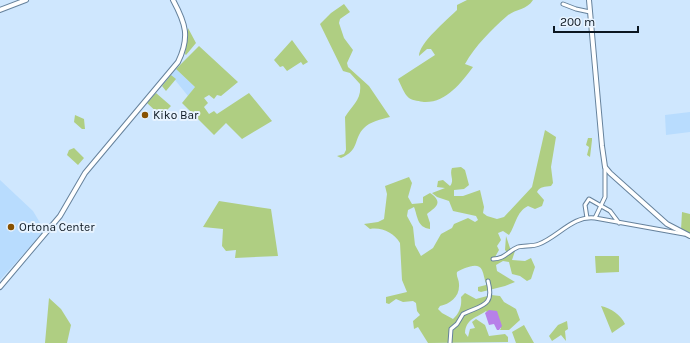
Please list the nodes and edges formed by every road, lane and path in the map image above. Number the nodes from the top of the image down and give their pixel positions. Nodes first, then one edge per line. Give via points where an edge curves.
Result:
1 (26, 0) edge
2 (173, 0) edge
3 (589, 0) edge
4 (563, 4) dead end
5 (0, 10) edge
6 (590, 12) junction
7 (605, 167) junction
8 (601, 207) junction
9 (588, 218) junction
10 (594, 218) junction
11 (619, 223) junction
12 (688, 235) edge
13 (493, 258) dead end
14 (488, 281) dead end
15 (0, 287) edge
16 (450, 343) edge

1 - 5 main road
2 - 15 main road via 185,29 184,47 178,62 85,173 47,232
3 - 6 main road
4 - 6 street
6 - 7 main road
7 - 8 street via 605,191
7 - 12 main road via 667,224
8 - 9 street via 588,199 585,205
8 - 10 street
8 - 11 street via 610,211
9 - 10 street
9 - 13 street via 567,225 540,244 519,247 503,258
10 - 11 street
11 - 12 street
14 - 16 street via 489,300 479,308 463,314 451,329

